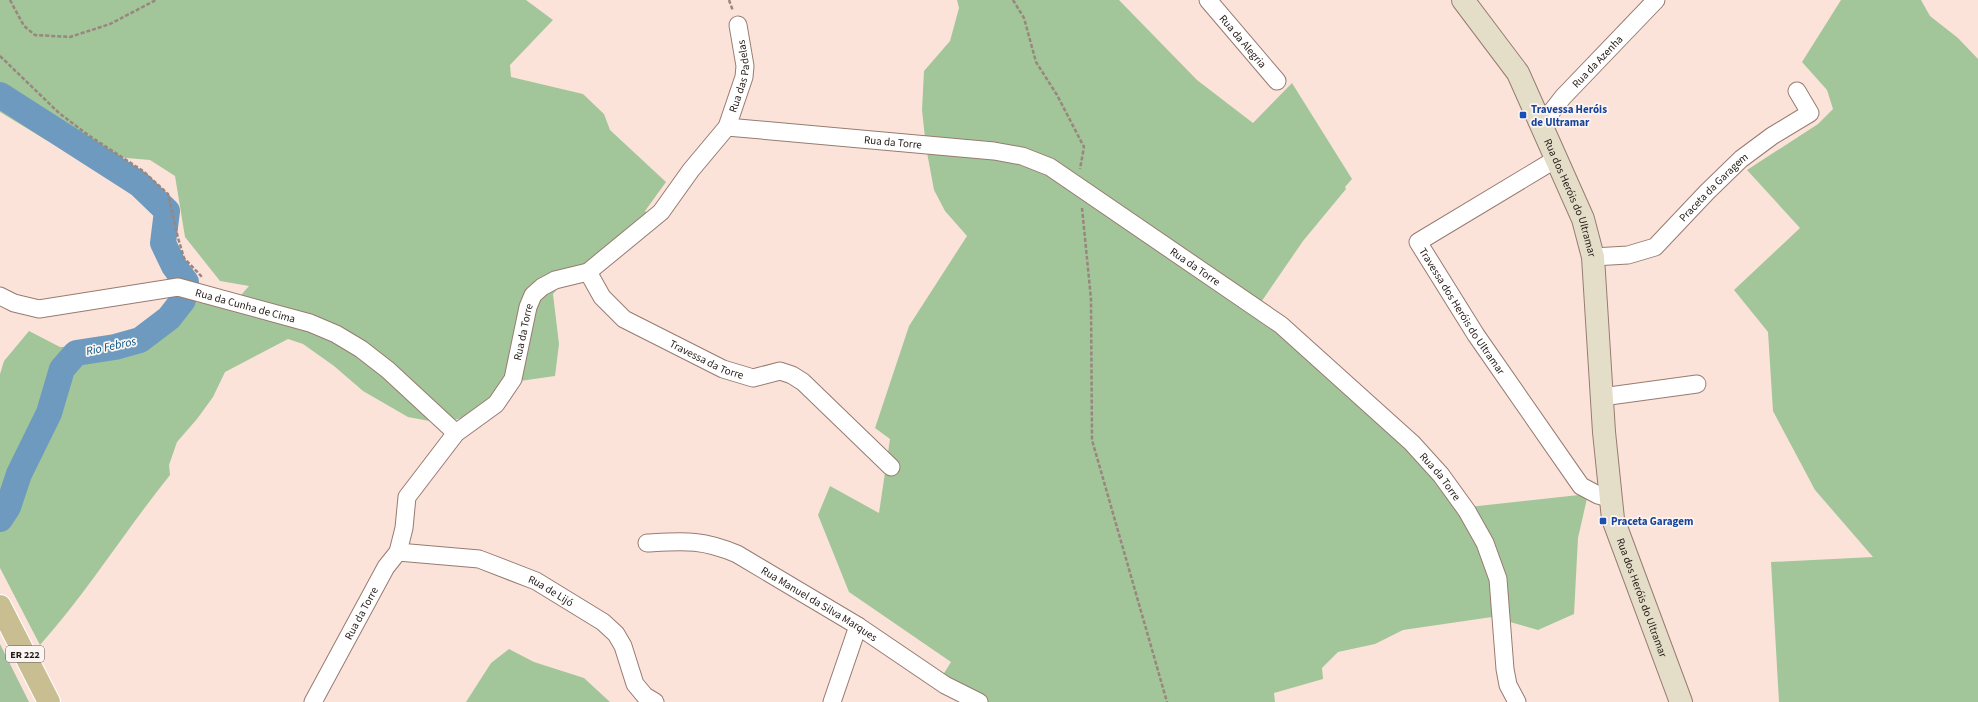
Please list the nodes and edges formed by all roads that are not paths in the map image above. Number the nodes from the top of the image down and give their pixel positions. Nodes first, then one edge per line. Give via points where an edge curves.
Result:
1 (1210, 0) edge
2 (1463, 0) edge
3 (1656, 0) edge
4 (738, 25) dead end
5 (1277, 81) dead end
6 (1797, 91) dead end
7 (1541, 125) junction
8 (727, 127) junction
9 (1556, 159) junction
10 (1593, 257) junction
11 (588, 272) junction
12 (0, 296) edge
13 (1697, 384) dead end
14 (1602, 397) junction
15 (456, 433) junction
16 (891, 467) dead end
17 (1609, 498) junction
18 (647, 543) dead end
19 (398, 552) junction
20 (0, 606) edge
21 (858, 626) junction
22 (49, 702) edge
23 (313, 702) edge
24 (654, 702) edge
25 (832, 702) edge
26 (979, 702) edge
27 (1517, 702) edge
28 (1681, 702) edge

1 - 5 street, Rua da Alegria
2 - 7 street, Rua dos Heróis do Ultramar via 1518,73
3 - 7 street, Rua da Azenha via 1563,97
4 - 8 street, Rua das Padelas via 745,66 744,77
6 - 10 street, Praceta da Garagem via 1810,113 1741,159 1655,248 1628,255
7 - 9 street, Rua dos Heróis do Ultramar
8 - 11 street, Rua da Torre via 691,170 661,212
8 - 27 street, Rua da Torre via 994,151 1022,156 1050,167 1281,325 1412,443 1441,475 1467,511 1485,543 1498,578 1505,669 1508,686
9 - 10 street, Rua dos Heróis do Ultramar via 1583,219
9 - 17 street, Travessa dos Heróis do Ultramar via 1418,242 1476,335 1582,486
10 - 14 street, Rua dos Heróis do Ultramar
11 - 15 street, Rua da Torre via 555,280 542,286 533,295 528,307 513,379 496,404
11 - 16 street, Travessa da Torre via 602,297 624,319 723,368 753,378 780,371 803,382
12 - 15 street, Rua da Cunha de Cima via 14,303 39,309 184,289 310,323 362,349
13 - 14 street
14 - 17 street, Rua dos Heróis do Ultramar
15 - 19 street, Rua da Torre via 408,497
17 - 28 street, Rua dos Heróis do Ultramar via 1621,545
18 - 21 street, Rua Manuel da Silva Marques via 692,541 716,545 737,554
19 - 23 street, Rua da Torre via 386,567
19 - 24 street, Rua de Lijó via 479,559 536,581 603,622 616,634 623,646 635,684
20 - 22 main road, ER 222
21 - 25 street
21 - 26 street, Rua Manuel da Silva Marques via 940,682

